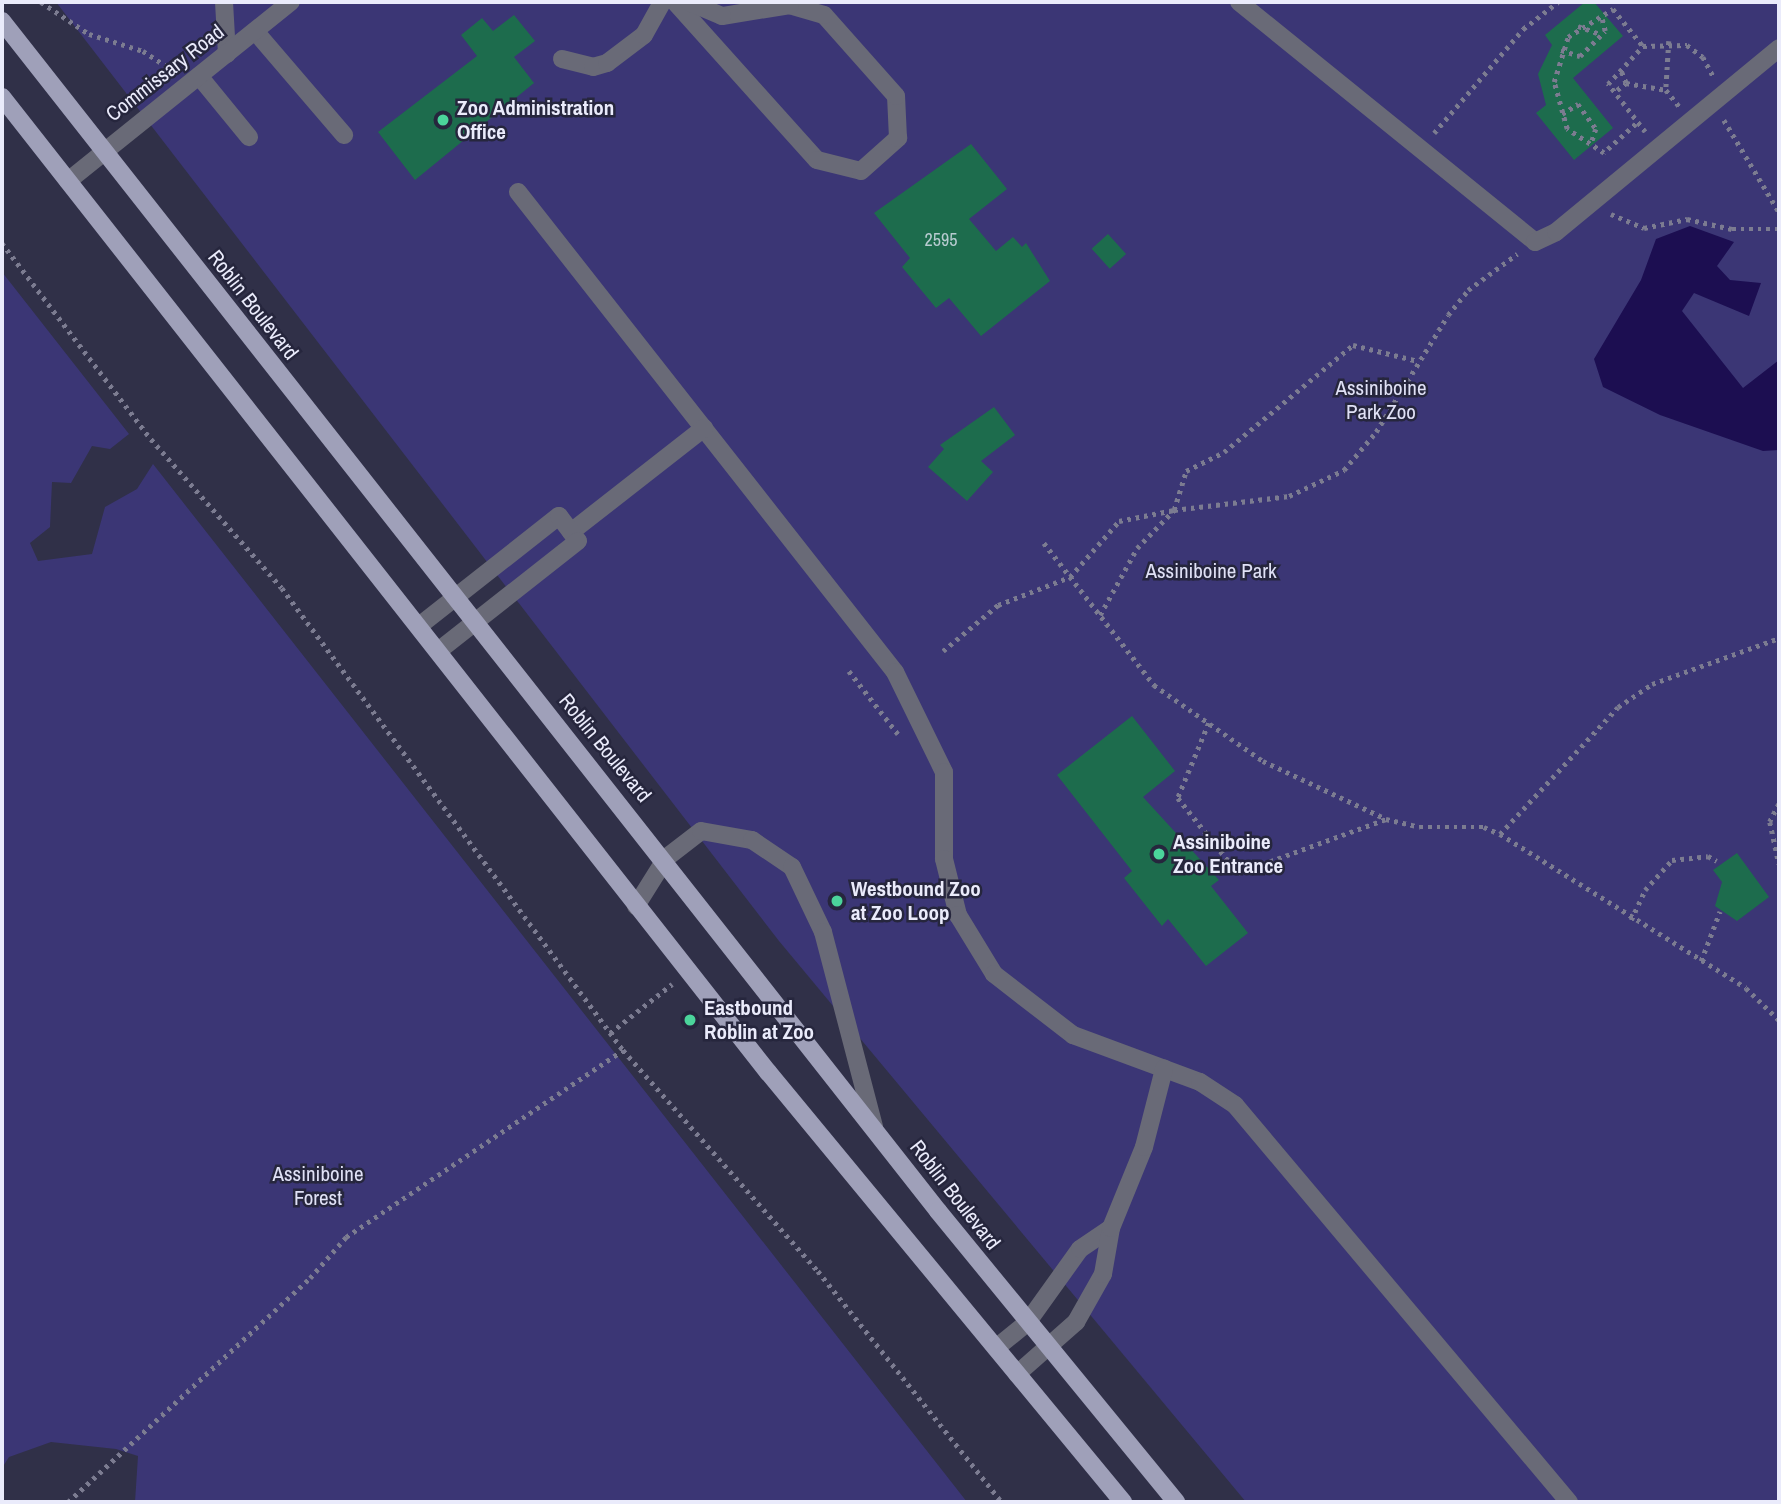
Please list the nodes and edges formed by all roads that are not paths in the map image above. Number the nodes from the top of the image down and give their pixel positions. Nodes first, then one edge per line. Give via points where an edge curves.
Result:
1 (224, 2) edge
2 (291, 2) edge
3 (662, 2) edge
4 (675, 2) edge
5 (689, 2) edge
6 (1239, 2) edge
7 (2, 21) edge
8 (255, 31) junction
9 (1779, 48) edge
10 (227, 54) junction
11 (562, 58) dead end
12 (193, 80) junction
13 (2, 97) edge
14 (344, 135) dead end
15 (248, 137) dead end
16 (104, 151) junction
17 (68, 181) junction
18 (518, 192) dead end
19 (704, 428) junction
20 (575, 537) junction
21 (454, 598) junction
22 (473, 623) junction
23 (419, 626) junction
24 (438, 651) junction
25 (666, 858) junction
26 (636, 906) junction
27 (1164, 1069) junction
28 (874, 1126) junction
29 (1111, 1228) junction
30 (1027, 1323) junction
31 (996, 1348) junction
32 (1048, 1348) junction
33 (1017, 1374) junction
34 (1124, 1502) edge
35 (1176, 1502) edge
36 (1569, 1502) edge

1 - 10 street
2 - 8 street, Commissary Road
3 - 11 street via 644,35 607,63 593,67
4 - 5 street via 817,160 861,171 898,138 896,96 824,15 790,5 722,16
6 - 9 street via 1535,242
7 - 16 main road, Roblin Boulevard
8 - 10 street, Commissary Road
8 - 14 street
10 - 12 street, Commissary Road
12 - 15 street
12 - 16 street, Commissary Road
13 - 17 main road
16 - 17 street, Commissary Road
16 - 21 main road, Roblin Boulevard
17 - 23 main road
18 - 19 street
19 - 20 street
19 - 27 street via 901,683 944,772 944,859 970,942 994,974 1046,1019
20 - 21 street via 559,516
20 - 22 street
21 - 22 main road, Roblin Boulevard
21 - 23 street
22 - 24 street
22 - 25 main road, Roblin Boulevard
23 - 24 main road
24 - 26 main road
25 - 26 street
25 - 28 main road, Roblin Boulevard
25 - 28 street via 701,831 723,831 752,840 792,867 823,932
26 - 31 main road
27 - 29 street via 1144,1147
27 - 36 street via 1212,1089 1247,1118
28 - 30 main road, Roblin Boulevard
29 - 30 street via 1080,1249
29 - 32 street via 1103,1274 1076,1322
30 - 31 street
30 - 32 main road, Roblin Boulevard
31 - 33 main road
32 - 33 street
32 - 35 main road, Roblin Boulevard
33 - 34 main road

